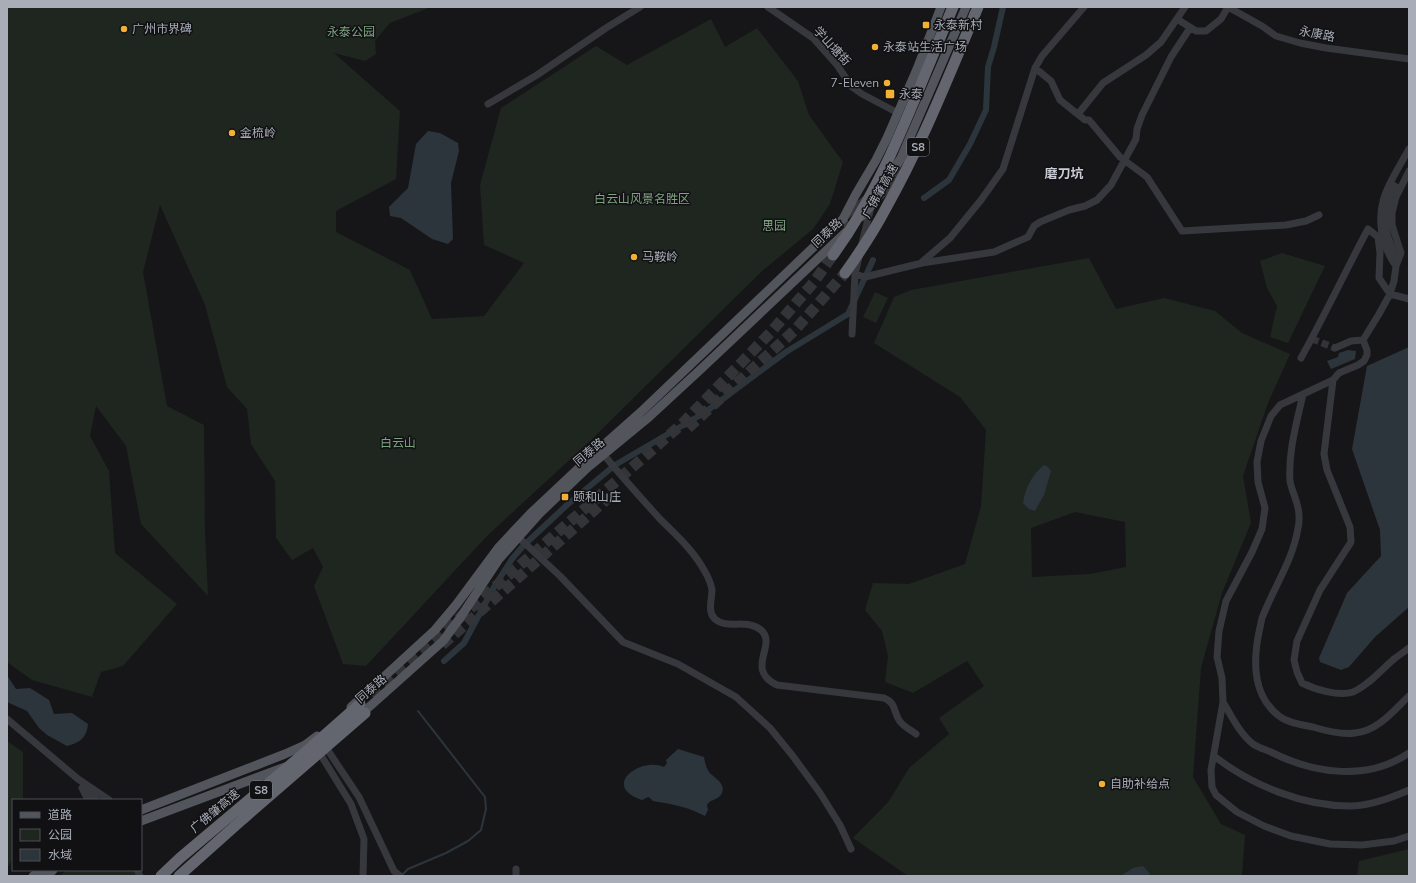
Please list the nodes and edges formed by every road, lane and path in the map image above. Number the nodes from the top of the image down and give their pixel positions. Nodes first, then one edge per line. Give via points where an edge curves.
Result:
1 (640, 7) edge
2 (768, 7) edge
3 (941, 7) edge
4 (953, 7) edge
5 (966, 7) edge
6 (978, 7) edge
7 (1084, 7) edge
8 (1185, 7) edge
9 (1228, 7) edge
10 (1177, 19) junction
11 (1190, 28) junction
12 (924, 50) junction
13 (1409, 59) edge
14 (1035, 68) junction
15 (488, 104) dead end
16 (898, 113) junction
17 (1078, 114) junction
18 (1408, 154) edge
19 (1124, 161) junction
20 (1409, 171) edge
21 (856, 194) junction
22 (872, 206) junction
23 (1319, 215) dead end
24 (843, 219) junction
25 (849, 229) junction
26 (833, 255) tunnel mouth
27 (922, 263) junction
28 (1396, 266) junction
29 (850, 273) junction
30 (1390, 294) junction
31 (1409, 299) edge
32 (852, 334) dead end
33 (1364, 340) junction
34 (1335, 348) tunnel mouth
35 (1302, 358) dead end
36 (1333, 380) junction
37 (1303, 394) junction
38 (604, 455) junction
39 (518, 537) junction
40 (1409, 648) edge
41 (1409, 696) edge
42 (1223, 702) junction
43 (7, 719) edge
44 (916, 734) dead end
45 (322, 749) junction
46 (1409, 753) edge
47 (1214, 756) junction
48 (78, 779) junction
49 (1409, 790) edge
50 (88, 799) edge
51 (95, 799) edge
52 (108, 799) edge
53 (142, 810) edge
54 (142, 821) edge
55 (1409, 836) edge
56 (851, 849) dead end
57 (161, 876) edge
58 (179, 876) edge
59 (363, 876) edge
60 (400, 876) edge

1 - 15 street
2 - 16 street, 学山塘街 via 813,38 852,87
3 - 12 main road, 同泰路
4 - 26 highway, 广佛肇高速 / S8, bridge via 875,186 850,233
5 - 22 main road, 同泰路 via 901,158
6 - 29 highway, 广佛肇高速 / S8, bridge via 903,178
7 - 14 street via 1042,56
8 - 10 street
9 - 11 street via 1221,19 1206,31
9 - 13 street, 永康路 via 1276,36 1300,43
10 - 11 street
10 - 17 street via 1161,42 1103,83
11 - 19 street via 1171,57 1142,115 1136,129 1136,139
12 - 16 main road, 同泰路
12 - 24 street via 918,87 888,160 867,196
14 - 17 street via 1051,81 1060,100
14 - 27 street via 1003,169 950,238
16 - 21 main road, 同泰路
17 - 19 street via 1089,120
18 - 28 street via 1389,196 1386,214 1387,236
19 - 23 street via 1147,177 1182,231 1286,225 1306,222
19 - 27 street via 1111,185 1097,200 1040,222 1034,226 1028,237 994,252
20 - 28 street via 1396,197 1392,213 1392,226 1401,253
21 - 22 main road via 859,202
21 - 24 main road, 同泰路
22 - 25 main road, 同泰路
22 - 29 street
24 - 25 street
24 - 53 main road, 同泰路 via 530,514 499,547 435,630 322,732 285,754
25 - 38 main road, 同泰路 via 649,417
27 - 29 street via 873,276 865,277
28 - 30 street
29 - 32 street via 854,290
30 - 31 street
30 - 33 street
30 - 35 street via 1379,278 1378,237 1368,229
33 - 34 street via 1351,341
33 - 36 street via 1367,355 1364,361 1339,372
36 - 37 street
36 - 40 street via 1324,454 1327,470 1350,528 1351,542 1320,590 1297,641 1294,660 1297,672 1302,683 1338,694 1351,693 1364,686
37 - 41 street via 1290,466 1290,483 1298,505 1299,526 1293,549 1262,618 1255,666 1259,688 1267,705 1280,717 1297,724 1356,734 1383,721
37 - 42 street via 1280,404 1271,416 1261,441 1257,462 1258,482 1265,508 1262,529 1226,601 1219,631 1217,657 1222,678
38 - 39 main road, 同泰路 via 559,495
38 - 44 street via 687,546 704,570 712,589 710,606 713,618 722,624 749,625 764,633 766,639 762,674 768,681 777,685 890,700 899,721
39 - 45 main road, 同泰路 via 499,559 440,644
39 - 56 street via 560,576 623,642 678,664 730,694 770,728 820,793
42 - 46 street via 1238,728 1253,744 1311,768 1336,772 1364,770 1383,767
42 - 47 street
43 - 48 street
45 - 54 main road, 同泰路 via 302,762
45 - 59 street via 351,804 364,840
45 - 60 street via 359,797 394,871
47 - 49 street via 1260,785 1322,804 1351,806 1375,803
47 - 55 street via 1211,770 1212,787 1216,795 1237,812 1264,826 1291,836 1330,844 1362,845 1394,841
48 - 50 street
48 - 51 street
48 - 52 street
57 - 58 highway, 广佛肇高速 / S8, bridge via 301,756 362,709

